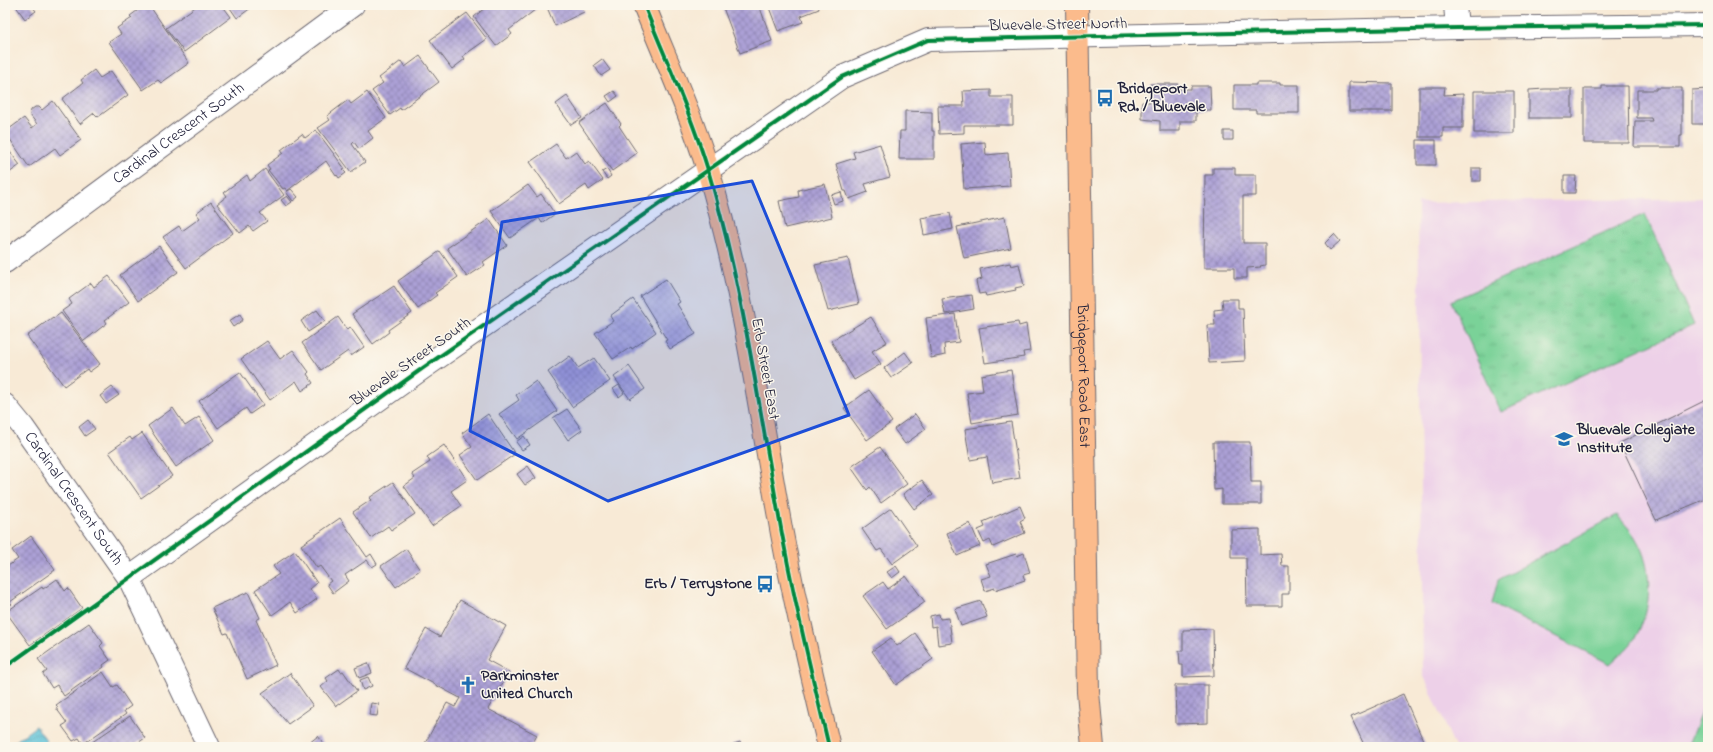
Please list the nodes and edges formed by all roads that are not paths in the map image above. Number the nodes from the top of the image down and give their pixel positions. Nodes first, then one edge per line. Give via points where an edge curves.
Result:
1 (353, 5) edge
2 (644, 5) edge
3 (1077, 5) edge
4 (1455, 5) edge
5 (1708, 25) edge
6 (1457, 28) junction
7 (1078, 36) junction
8 (708, 169) junction
9 (5, 262) edge
10 (5, 405) edge
11 (129, 578) junction
12 (209, 747) edge
13 (829, 747) edge
14 (1093, 747) edge

1 - 9 street, Cardinal Crescent South
2 - 8 main road, Erb Street East
3 - 7 main road, Bridgeport Road East
4 - 6 street
5 - 6 street, Bluevale Street North
6 - 7 street, Bluevale Street North
7 - 8 street, Bluevale Street North via 928,40 842,77
7 - 14 main road, Bridgeport Road East via 1088,692
8 - 11 street, Bluevale Street South
8 - 13 main road, Erb Street East via 742,307 777,510
10 - 11 street, Cardinal Crescent South
11 - 12 street, Cardinal Crescent South

